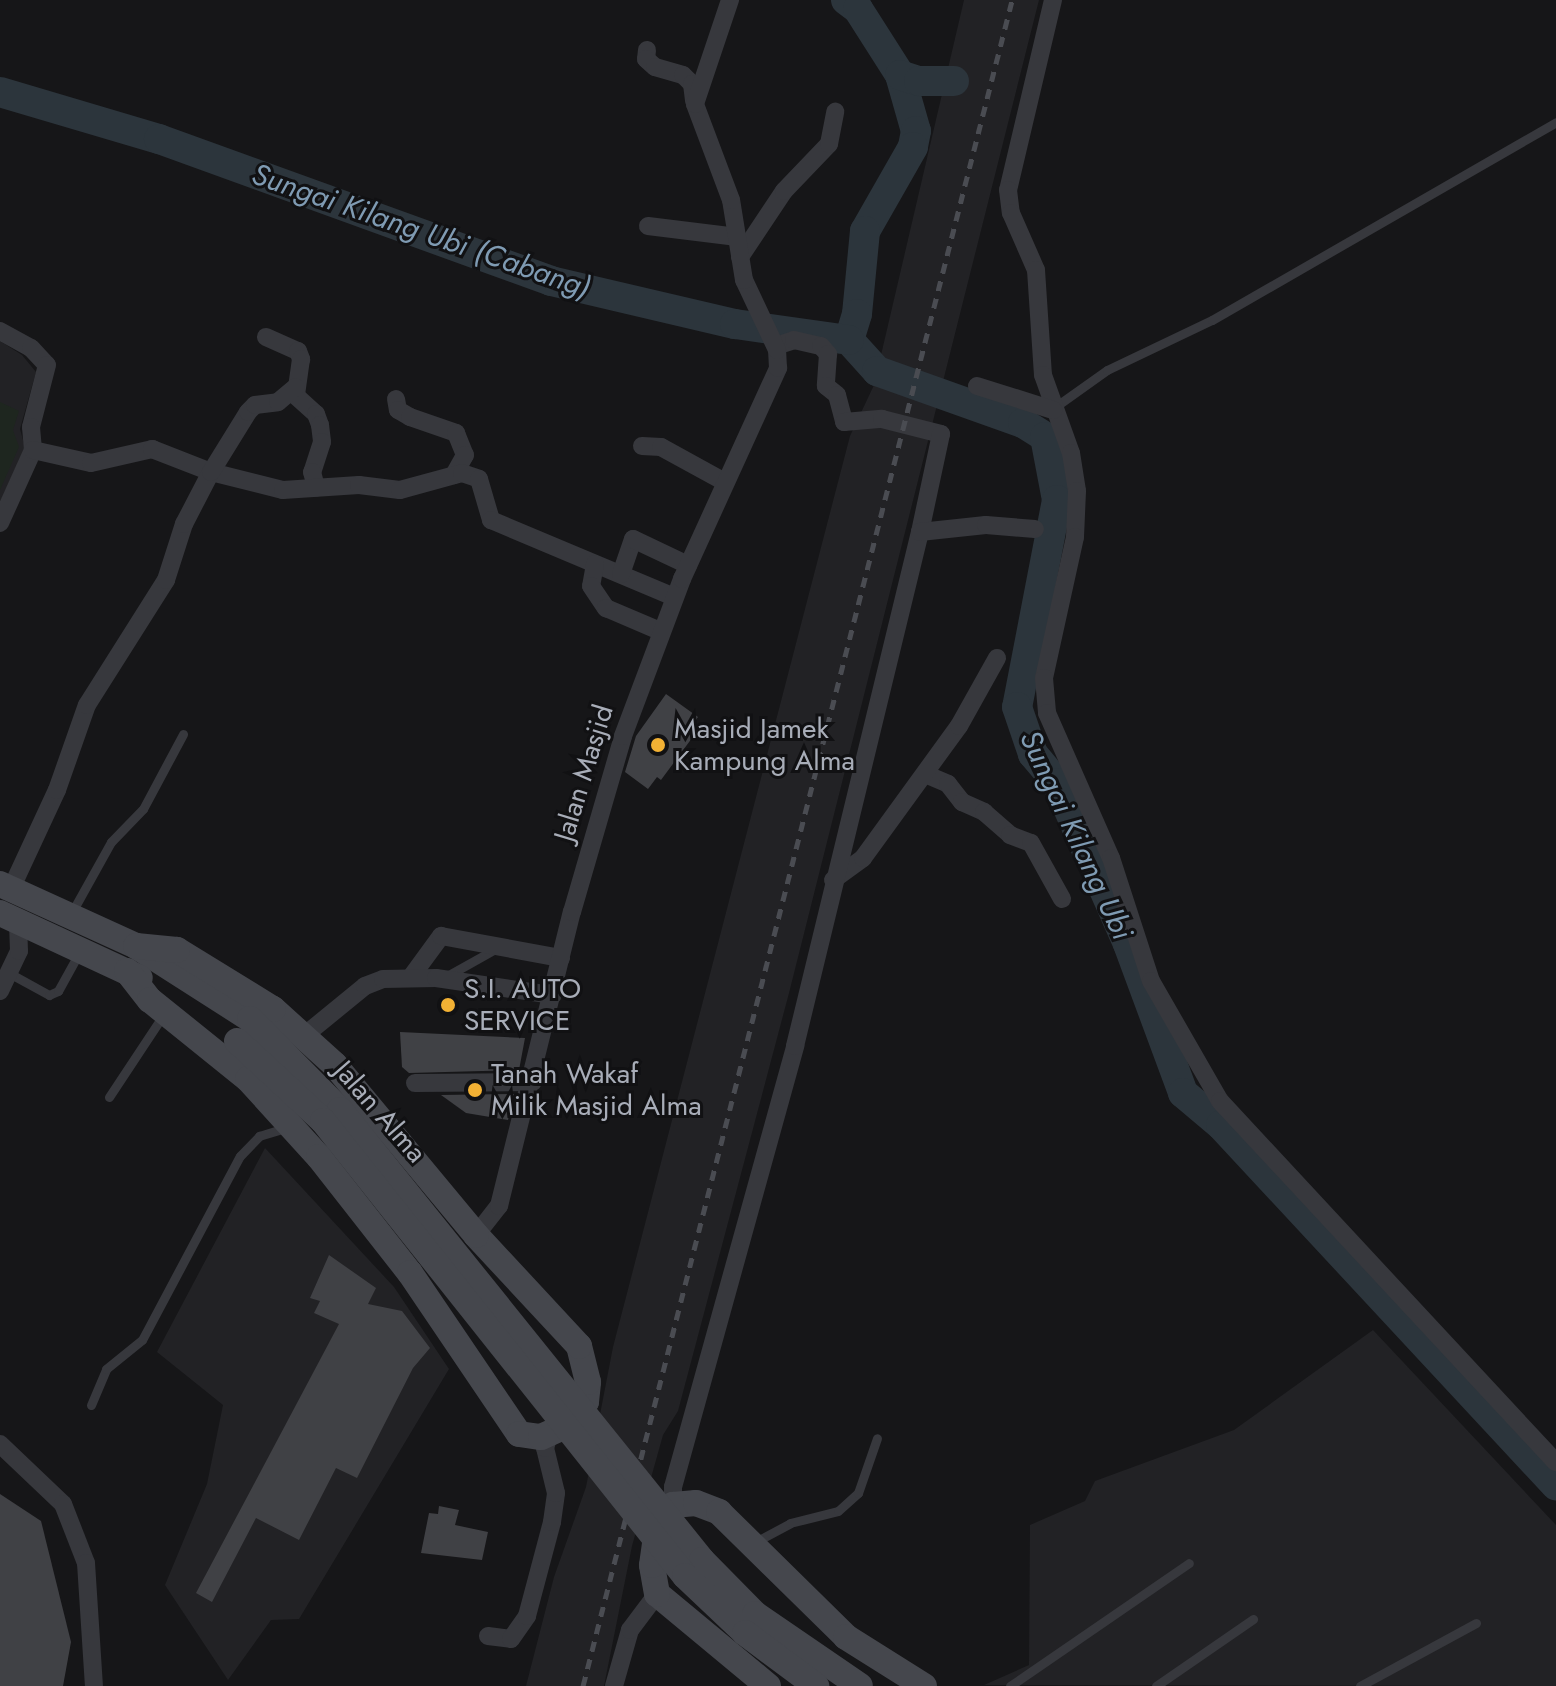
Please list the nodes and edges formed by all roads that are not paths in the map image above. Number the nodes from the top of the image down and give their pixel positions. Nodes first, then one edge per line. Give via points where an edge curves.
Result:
1 (730, 0) edge
2 (1053, 0) edge
3 (647, 50) dead end
4 (695, 104) junction
5 (835, 112) dead end
6 (1556, 122) edge
7 (648, 226) dead end
8 (737, 237) junction
9 (740, 257) junction
10 (0, 331) edge
11 (266, 337) dead end
12 (775, 343) junction
13 (977, 386) dead end
14 (296, 387) junction
15 (396, 399) dead end
16 (1053, 410) junction
17 (642, 446) dead end
18 (33, 450) junction
19 (211, 472) junction
20 (454, 475) junction
21 (725, 482) junction
22 (316, 487) junction
23 (0, 523) edge
24 (1035, 529) dead end
25 (920, 532) junction
26 (595, 564) junction
27 (688, 565) junction
28 (621, 574) junction
29 (674, 597) junction
30 (660, 631) junction
31 (997, 658) dead end
32 (183, 734) dead end
33 (925, 774) junction
34 (833, 880) junction
35 (6, 887) edge
36 (1062, 899) dead end
37 (70, 915) junction
38 (9, 917) edge
39 (136, 946) junction
40 (499, 946) junction
41 (81, 950) junction
42 (561, 958) junction
43 (127, 971) junction
44 (9, 973) junction
45 (411, 977) junction
46 (441, 978) junction
47 (0, 991) edge
48 (553, 995) junction
49 (166, 1011) junction
50 (244, 1030) junction
51 (305, 1035) junction
52 (533, 1082) junction
53 (415, 1083) dead end
54 (109, 1097) dead end
55 (293, 1127) junction
56 (476, 1235) junction
57 (91, 1405) dead end
58 (549, 1435) junction
59 (877, 1438) dead end
60 (0, 1444) edge
61 (1556, 1462) edge
62 (673, 1505) junction
63 (752, 1544) junction
64 (1189, 1563) dead end
65 (657, 1594) junction
66 (1253, 1619) dead end
67 (1476, 1623) dead end
68 (488, 1636) dead end
69 (94, 1686) edge
70 (614, 1686) edge
71 (768, 1686) edge
72 (816, 1686) edge
73 (860, 1686) edge
74 (924, 1686) edge
75 (1010, 1686) edge
76 (1156, 1686) edge
77 (1360, 1686) edge

1 - 4 street
2 - 16 street via 1008,190 1011,213 1036,270 1043,375
3 - 4 street via 646,59 655,67 683,75 692,84
4 - 8 street via 731,200
5 - 9 street via 829,144 784,191
6 - 16 lane via 1212,320 1107,370 1064,396
7 - 8 street
8 - 9 street
9 - 12 street
10 - 18 street via 31,348 47,365 31,427
11 - 14 street via 298,351
12 - 21 street, Jalan Masjid via 778,368
12 - 25 street via 794,340 821,346 828,354 826,386 837,395 844,422 882,419 941,434
13 - 16 street
14 - 19 street via 278,402 255,405
14 - 22 street via 296,396 320,425 322,442 312,472
15 - 20 street via 398,410 410,417 456,433 465,455
16 - 61 street via 1071,453 1077,491 1075,537 1044,696 1111,858 1151,981 1220,1101
17 - 21 street via 661,447
18 - 19 street via 91,463 152,449
18 - 23 street
19 - 22 street via 283,490
19 - 35 street via 184,524 166,580 87,705 57,790
20 - 22 street via 400,490
20 - 26 street via 479,479 491,520
21 - 27 street, Jalan Masjid
24 - 25 street via 986,525
25 - 34 street
26 - 28 street
26 - 30 street via 591,586 606,608
27 - 28 street via 633,539
27 - 29 street, Jalan Masjid
28 - 29 street
29 - 30 street, Jalan Masjid
30 - 42 street, Jalan Masjid via 605,792
31 - 33 street via 987,683
32 - 37 lane via 143,809 111,842
33 - 34 street via 863,858
33 - 36 street via 948,784 962,802 984,812 1010,835 1031,843
34 - 62 street via 795,1046 673,1487
35 - 37 main road, Jalan Alma
37 - 39 main road, Jalan Alma
38 - 41 main road, Jalan Alma
38 - 44 street via 19,951
39 - 50 main road, Jalan Alma
39 - 51 main road via 177,950
40 - 42 street
40 - 45 street via 441,936
40 - 46 lane via 464,970
41 - 43 main road, Jalan Alma
41 - 44 lane via 58,991 49,995
42 - 48 street, Jalan Masjid
43 - 49 main road
43 - 50 main road, Jalan Alma
44 - 47 street
45 - 46 street
45 - 51 street via 365,986
46 - 48 street
48 - 52 street, Jalan Masjid
49 - 54 lane
49 - 55 main road via 210,1044
50 - 72 main road, Jalan Alma, bridge via 323,1121 685,1576 745,1633
50 - 73 main road, Jalan Alma, bridge via 340,1110 630,1477 755,1614
51 - 56 main road via 409,1149
52 - 53 street
52 - 56 street, Jalan Masjid via 499,1206
55 - 57 lane via 259,1136 240,1156 142,1340 106,1369
55 - 58 main road via 410,1273 509,1422 519,1434
56 - 58 main road via 579,1346 587,1363 586,1402 570,1424
58 - 68 street via 545,1448 556,1493 527,1616 511,1639
59 - 63 lane via 858,1493 838,1511 790,1523
60 - 69 street via 63,1504 86,1563
62 - 63 main road via 696,1503 719,1512
62 - 65 main road via 657,1531 652,1565
63 - 74 main road via 846,1637
64 - 75 lane
65 - 70 street via 630,1630
65 - 71 main road
66 - 76 lane
67 - 77 lane

